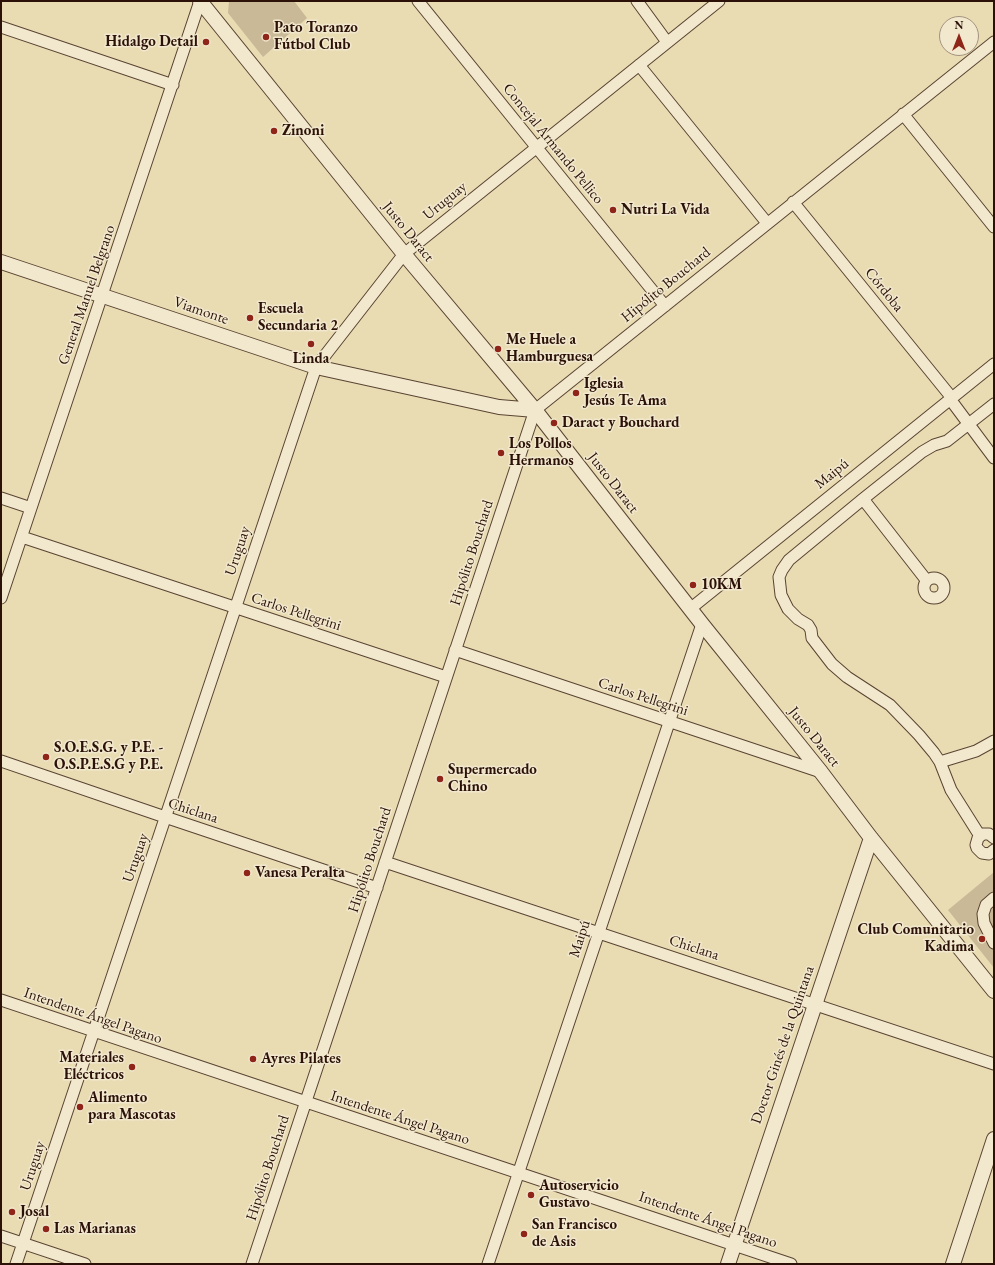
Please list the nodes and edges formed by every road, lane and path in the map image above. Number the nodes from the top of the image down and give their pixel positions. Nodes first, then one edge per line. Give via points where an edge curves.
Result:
1 (200, 1) edge
2 (418, 1) edge
3 (637, 1) edge
4 (719, 1) edge
5 (1, 27) edge
6 (667, 42) junction
7 (994, 42) edge
8 (639, 65) junction
9 (173, 85) junction
10 (903, 114) junction
11 (536, 147) junction
12 (793, 202) junction
13 (767, 223) junction
14 (994, 227) edge
15 (404, 254) junction
16 (1, 262) edge
17 (102, 296) junction
18 (665, 306) junction
19 (994, 364) edge
20 (316, 367) junction
21 (951, 398) junction
22 (994, 404) edge
23 (535, 410) junction
24 (968, 424) junction
25 (994, 458) edge
26 (1, 498) edge
27 (863, 499) junction
28 (31, 508) junction
29 (22, 537) junction
30 (927, 581) dead end
31 (1, 598) edge
32 (235, 607) junction
33 (690, 608) junction
34 (702, 624) junction
35 (455, 650) junction
36 (446, 677) junction
37 (669, 722) junction
38 (994, 741) edge
39 (1, 761) edge
40 (940, 762) junction
41 (821, 772) junction
42 (165, 818) junction
43 (980, 836) junction
44 (871, 838) junction
45 (994, 838) edge
46 (994, 850) edge
47 (385, 862) junction
48 (377, 888) junction
49 (994, 898) edge
50 (598, 932) junction
51 (994, 943) edge
52 (992, 984) edge
53 (1, 1000) edge
54 (815, 1004) junction
55 (93, 1031) junction
56 (994, 1064) edge
57 (305, 1103) junction
58 (994, 1139) edge
59 (518, 1173) junction
60 (1, 1236) edge
61 (23, 1244) junction
62 (734, 1245) junction
63 (16, 1264) edge
64 (85, 1264) edge
65 (252, 1264) edge
66 (488, 1264) edge
67 (728, 1264) edge
68 (791, 1264) edge
69 (953, 1264) edge

1 - 9 street, General Manuel Belgrano
1 - 15 street, Justo Daract
2 - 11 street, Concejal Armando Pellico
3 - 6 street
4 - 6 street, Uruguay
5 - 9 street
6 - 8 street, Uruguay
7 - 10 street, Hipólito Bouchard
8 - 11 street, Uruguay
8 - 13 street
9 - 17 street, General Manuel Belgrano
10 - 12 street, Hipólito Bouchard
10 - 14 street
11 - 15 street, Uruguay
11 - 18 street, Concejal Armando Pellico
12 - 13 street, Hipólito Bouchard
12 - 21 street, Córdoba
13 - 18 street, Hipólito Bouchard
15 - 20 street, Uruguay
15 - 23 street, Justo Daract
16 - 17 street, Viamonte
17 - 20 street, Viamonte
17 - 28 street, General Manuel Belgrano
18 - 23 street, Hipólito Bouchard
19 - 21 street, Maipú
20 - 23 street, Viamonte via 499,407
20 - 32 street, Uruguay
21 - 24 street, Córdoba
21 - 33 street, Maipú
22 - 24 street
23 - 33 street, Justo Daract
23 - 35 street, Hipólito Bouchard
24 - 25 street, Córdoba
24 - 27 street via 947,441 922,452
26 - 28 street
27 - 30 street
27 - 40 street via 788,560 779,577 781,595 788,608 808,625 812,638 832,664 846,677 890,706 919,735
28 - 29 street, General Manuel Belgrano
29 - 31 street, General Manuel Belgrano
29 - 32 street, Carlos Pellegrini
32 - 36 street, Carlos Pellegrini
32 - 42 street, Uruguay
33 - 34 street, Justo Daract
34 - 37 street, Maipú
34 - 41 street, Justo Daract
35 - 36 street, Hipólito Bouchard
35 - 37 street, Carlos Pellegrini
36 - 47 street, Hipólito Bouchard
37 - 41 street, Carlos Pellegrini
37 - 50 street, Maipú
38 - 40 street via 976,751
39 - 42 street, Chiclana
40 - 43 street via 951,790
41 - 44 street, Justo Daract
42 - 48 street, Chiclana
42 - 55 street, Uruguay
43 - 45 street via 986,834
43 - 46 street via 976,845 979,851 989,854
44 - 52 street, Justo Daract
44 - 54 street, Doctor Ginés de la Quintana
47 - 48 street, Hipólito Bouchard
47 - 50 street, Chiclana
48 - 57 street, Hipólito Bouchard
49 - 51 street via 986,906 983,914 984,923
50 - 54 street, Chiclana
50 - 59 street, Maipú
53 - 55 street, Intendente Ángel Pagano
54 - 56 street, Chiclana
54 - 62 street, Doctor Ginés de la Quintana
55 - 57 street, Intendente Ángel Pagano
55 - 61 street, Uruguay
57 - 59 street, Intendente Ángel Pagano
57 - 65 street, Hipólito Bouchard
58 - 69 street
59 - 62 street, Intendente Ángel Pagano
59 - 66 street, Maipú
60 - 61 street
61 - 63 street, Uruguay
61 - 64 street
62 - 67 street, Doctor Ginés de la Quintana
62 - 68 street, Intendente Ángel Pagano

